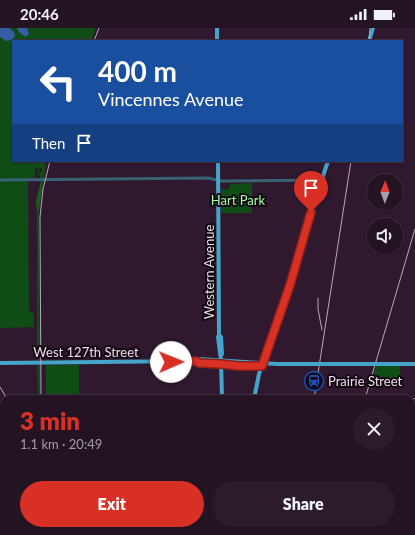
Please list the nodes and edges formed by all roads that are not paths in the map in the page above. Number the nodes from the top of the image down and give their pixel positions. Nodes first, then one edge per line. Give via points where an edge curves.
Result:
1 (217, 28) edge
2 (373, 28) edge
3 (217, 40) edge
4 (369, 40) edge
5 (218, 162) edge
6 (328, 162) edge
7 (0, 180) edge
8 (218, 180) junction
9 (322, 180) junction
10 (219, 336) junction
11 (218, 345) junction
12 (212, 360) junction
13 (196, 361) junction
14 (221, 362) junction
15 (0, 363) edge
16 (260, 364) junction
17 (415, 364) edge
18 (222, 395) edge
19 (255, 395) edge

1 - 3 main road
2 - 4 main road
5 - 8 main road, Western Avenue
6 - 9 main road
7 - 8 street
8 - 9 street
8 - 10 main road, Western Avenue
9 - 16 main road via 290,285 266,354
10 - 11 main road, Western Avenue
10 - 14 main road, Western Avenue via 222,346
11 - 12 main road via 217,357
11 - 14 main road, Western Avenue
12 - 13 main road, West 127th Street
12 - 14 main road, West 127th Street
13 - 14 main road, West 127th Street
13 - 15 main road, West 127th Street
14 - 16 main road, West 127th Street
14 - 18 main road, Western Avenue
16 - 17 main road, West 127th Street, bridge
16 - 19 main road

